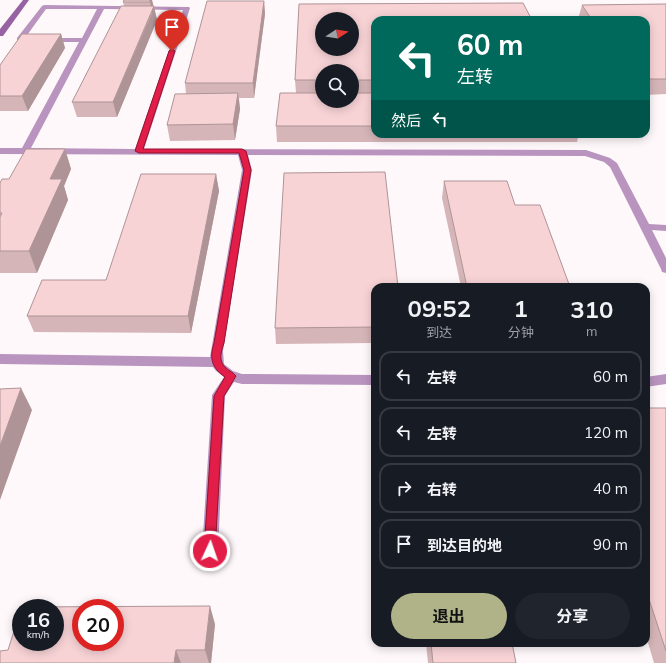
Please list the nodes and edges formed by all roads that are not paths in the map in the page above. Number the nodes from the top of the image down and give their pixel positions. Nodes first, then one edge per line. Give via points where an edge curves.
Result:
1 (26, 0) edge
2 (102, 7) junction
3 (0, 34) edge
4 (84, 40) junction
5 (0, 151) edge
6 (25, 151) junction
7 (139, 151) junction
8 (242, 151) junction
9 (646, 227) junction
10 (666, 228) edge
11 (666, 269) edge
12 (0, 359) edge
13 (216, 362) junction
14 (231, 376) junction
15 (371, 380) edge
16 (666, 380) edge
17 (650, 382) edge
18 (210, 551) dead end

1 - 3 street
2 - 4 lane
2 - 4 lane via 44,7 20,40
2 - 7 lane via 187,8
4 - 6 lane
5 - 6 lane
6 - 7 lane
7 - 8 lane
8 - 9 lane via 586,153 607,160 614,166
8 - 13 lane via 247,170
9 - 10 lane
9 - 11 lane
12 - 13 lane
13 - 14 lane
14 - 15 lane via 242,380
14 - 18 lane via 219,396
16 - 17 lane

